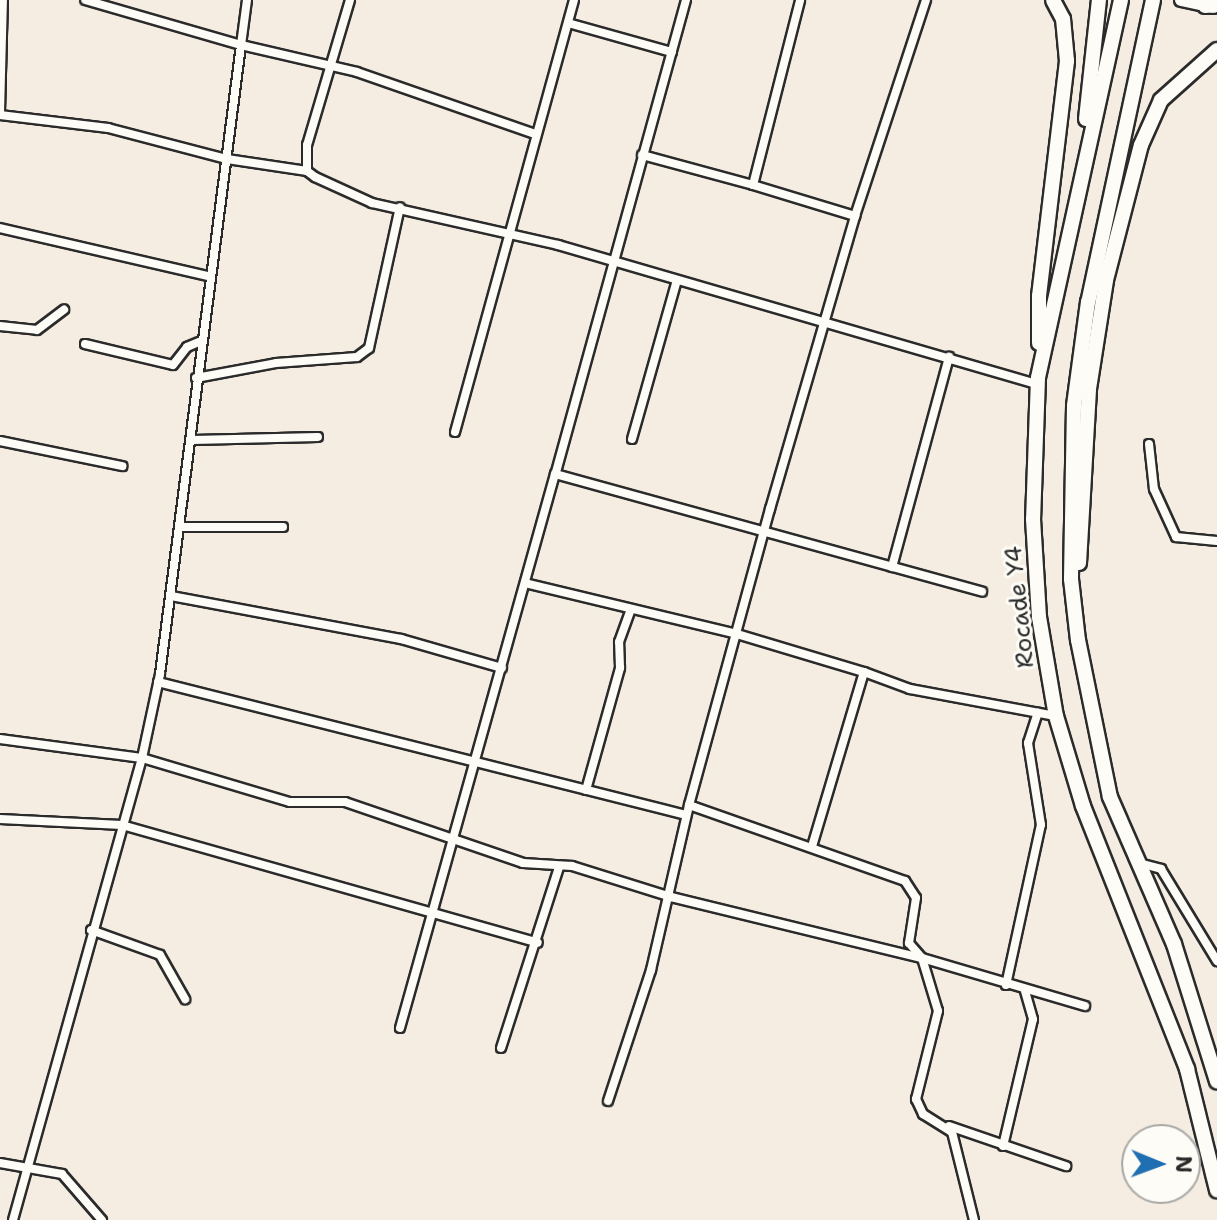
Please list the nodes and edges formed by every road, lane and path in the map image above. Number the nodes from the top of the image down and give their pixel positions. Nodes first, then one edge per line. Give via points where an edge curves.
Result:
1 (3, 0) edge
2 (85, 0) edge
3 (247, 0) edge
4 (350, 0) edge
5 (574, 0) edge
6 (686, 0) edge
7 (800, 0) edge
8 (926, 0) edge
9 (1053, 0) edge
10 (1099, 0) edge
11 (1121, 0) edge
12 (1153, 1) edge
13 (1183, 1) edge
14 (1213, 6) edge
15 (568, 23) junction
16 (241, 45) junction
17 (1217, 50) edge
18 (672, 52) junction
19 (331, 66) junction
20 (0, 114) edge
21 (535, 134) junction
22 (642, 155) junction
23 (227, 159) junction
24 (307, 171) junction
25 (753, 185) junction
26 (1077, 192) junction
27 (400, 207) junction
28 (855, 216) junction
29 (0, 228) edge
30 (510, 233) junction
31 (609, 263) junction
32 (208, 276) junction
33 (676, 283) junction
34 (64, 310) dead end
35 (825, 321) junction
36 (0, 326) edge
37 (199, 342) junction
38 (85, 344) dead end
39 (949, 357) junction
40 (196, 378) junction
41 (1038, 381) junction
42 (455, 432) dead end
43 (318, 437) dead end
44 (632, 439) dead end
45 (193, 440) junction
46 (0, 441) edge
47 (1149, 444) dead end
48 (122, 466) dead end
49 (555, 474) junction
50 (182, 527) junction
51 (283, 527) dead end
52 (764, 531) junction
53 (1217, 541) edge
54 (892, 567) junction
55 (525, 583) junction
56 (982, 592) dead end
57 (171, 596) junction
58 (630, 611) junction
59 (737, 634) junction
60 (1078, 640) junction
61 (502, 668) junction
62 (864, 672) junction
63 (158, 682) junction
64 (1038, 713) junction
65 (1056, 716) junction
66 (0, 739) edge
67 (142, 758) junction
68 (478, 761) junction
69 (586, 790) junction
70 (689, 805) junction
71 (686, 815) junction
72 (0, 819) edge
73 (122, 825) junction
74 (454, 839) junction
75 (812, 846) junction
76 (1138, 863) junction
77 (559, 867) junction
78 (671, 897) junction
79 (431, 916) junction
80 (91, 930) junction
81 (538, 943) junction
82 (922, 958) junction
83 (1217, 961) edge
84 (1006, 985) junction
85 (1025, 991) junction
86 (185, 999) dead end
87 (1085, 1006) dead end
88 (400, 1028) dead end
89 (501, 1048) dead end
90 (1217, 1081) edge
91 (608, 1101) dead end
92 (937, 1121) junction
93 (1003, 1146) junction
94 (0, 1163) edge
95 (1066, 1166) dead end
96 (27, 1169) junction
97 (1217, 1190) edge
98 (13, 1220) edge
99 (102, 1220) edge
100 (974, 1220) edge

1 - 20 street
2 - 16 street
3 - 16 street
4 - 19 street
5 - 15 street
6 - 18 street
7 - 25 street
8 - 28 street
9 - 41 highway via 1063,19 1067,61 1039,296
10 - 26 highway
11 - 26 highway, Rocade Y4
12 - 60 highway via 1088,302 1074,406 1069,519
13 - 14 main road
15 - 18 street
15 - 21 street
16 - 19 street
16 - 23 street
17 - 60 highway via 1161,100 1141,145 1106,280 1089,389
18 - 22 street
19 - 21 street
19 - 24 street via 307,145
20 - 23 street via 108,128
21 - 30 street
22 - 25 street
22 - 31 street
23 - 24 street
23 - 32 street
24 - 27 street via 372,203
25 - 28 street
26 - 41 highway, Rocade Y4
27 - 30 street
27 - 40 street via 369,348 357,357 276,363
28 - 35 street
29 - 32 street
30 - 31 street
30 - 42 street
31 - 33 street
31 - 49 street
32 - 37 street
33 - 35 street
33 - 44 street
34 - 36 street via 37,330
35 - 39 street
35 - 52 street
37 - 38 street via 187,347 173,365
37 - 40 street
39 - 41 street
39 - 54 street
40 - 45 street
41 - 65 highway, Rocade Y4 via 1033,519 1039,617
43 - 45 street
45 - 50 street
46 - 48 street
47 - 53 street via 1154,489 1176,537
49 - 52 street
49 - 55 street
50 - 51 street
50 - 57 street
52 - 54 street
52 - 59 street
54 - 56 street
55 - 58 street
55 - 61 street
57 - 61 street via 401,639
57 - 63 street
58 - 59 street
58 - 69 street
59 - 62 street
59 - 70 street
60 - 76 highway via 1110,797
61 - 68 street
62 - 64 street via 910,689
62 - 75 street
63 - 67 street
63 - 68 street
64 - 65 street
64 - 84 street via 1028,743 1041,825
65 - 97 highway, Rocade Y4 via 1083,806 1187,1069
66 - 67 street
67 - 73 street
67 - 74 street via 290,802 345,802
68 - 69 street
68 - 74 street
69 - 71 street
70 - 71 street
70 - 75 street
71 - 78 street
72 - 73 street
73 - 79 street
73 - 80 street
74 - 77 street via 523,863
74 - 79 street
75 - 82 street via 871,866 913,890 909,943
76 - 83 street via 1161,869
76 - 90 highway via 1174,944
77 - 78 street via 635,883
77 - 81 street
78 - 82 street
78 - 91 street
79 - 81 street
79 - 88 street
80 - 86 street via 160,955
80 - 96 street
81 - 89 street
82 - 84 street
82 - 92 street via 938,1011 916,1099 923,1114
84 - 85 street
85 - 87 street
85 - 93 street via 1033,1019
92 - 93 street
92 - 100 street via 952,1132
93 - 95 street
94 - 96 street
96 - 98 street
96 - 99 street via 62,1174

